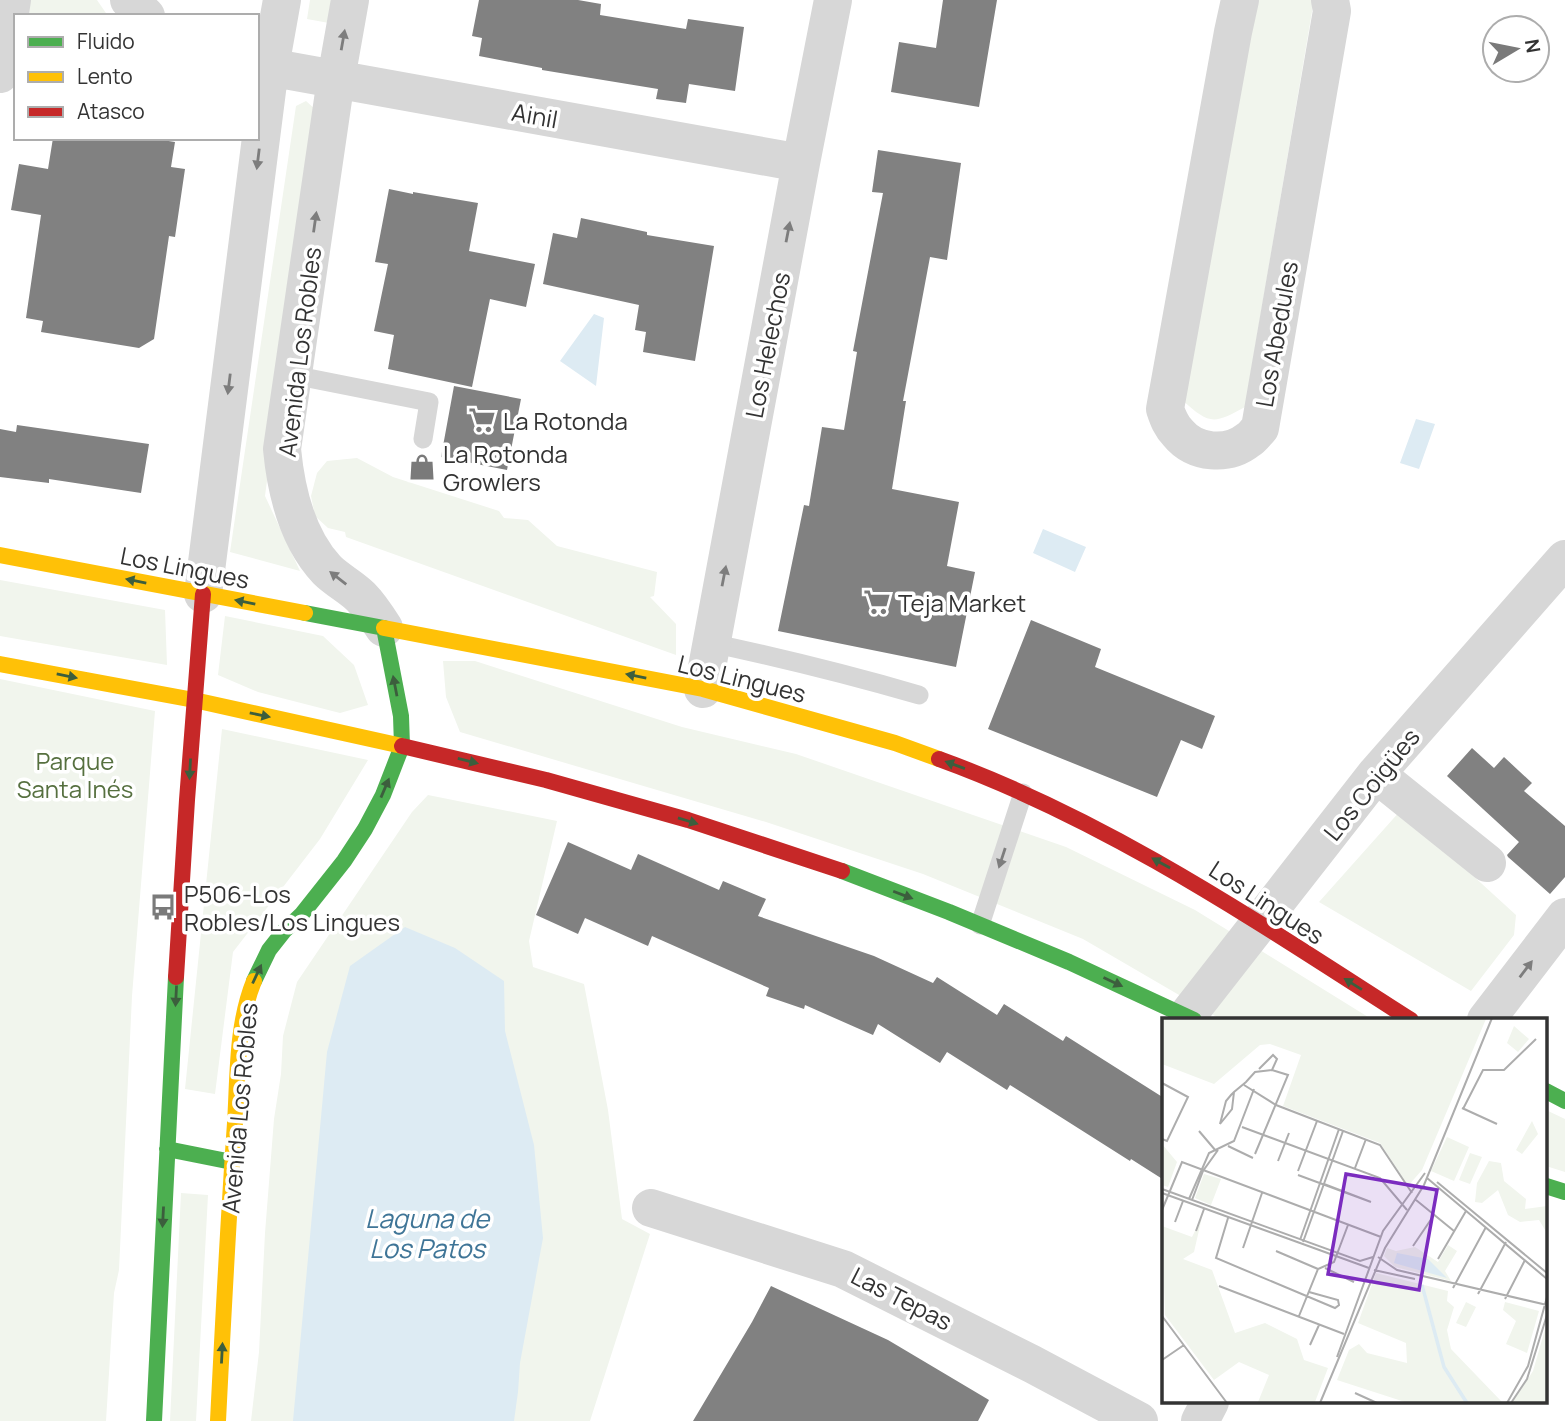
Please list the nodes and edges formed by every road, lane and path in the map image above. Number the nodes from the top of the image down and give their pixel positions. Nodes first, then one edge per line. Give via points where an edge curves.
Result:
1 (12, 0) edge
2 (129, 0) edge
3 (282, 0) edge
4 (350, 0) edge
5 (833, 0) edge
6 (1240, 0) edge
7 (1330, 0) edge
8 (144, 14) edge
9 (263, 66) edge
10 (0, 74) edge
11 (336, 79) junction
12 (259, 101) edge
13 (255, 140) edge
14 (801, 163) junction
15 (293, 375) junction
16 (423, 439) dead end
17 (0, 555) edge
18 (1565, 559) edge
19 (203, 594) junction
20 (384, 628) junction
21 (711, 643) junction
22 (0, 664) edge
23 (703, 690) junction
24 (919, 695) dead end
25 (194, 700) junction
26 (402, 746) junction
27 (1376, 774) junction
28 (1023, 793) junction
29 (1488, 863) dead end
30 (1565, 917) edge
31 (980, 925) junction
32 (1259, 925) junction
33 (1191, 1018) edge
34 (1408, 1018) edge
35 (1488, 1018) edge
36 (1548, 1092) edge
37 (1565, 1101) edge
38 (167, 1149) junction
39 (232, 1162) junction
40 (1548, 1187) edge
41 (1565, 1192) edge
42 (651, 1208) dead end
43 (1209, 1404) edge
44 (154, 1421) edge
45 (218, 1421) edge
46 (1139, 1421) edge
47 (1200, 1421) edge

1 - 10 street
2 - 8 street
3 - 9 street
11 -> 4 street, Avenida Los Robles
5 - 14 street, Los Helechos
6 - 7 street, Los Abedules via 1165,409 1179,436 1191,445 1221,451 1236,448 1260,428 1332,11
9 - 11 street, Ainil
9 -> 12 street
11 - 14 street, Ainil
15 -> 11 street, Avenida Los Robles
13 -> 19 street
21 -> 14 street, Los Helechos
15 - 16 lane via 429,402
20 -> 15 street, Avenida Los Robles via 363,598 315,554 291,503 282,449
19 -> 17 main road, Los Lingues
18 - 27 street, Los Coigües
20 -> 19 main road, Los Lingues
19 - 25 main road
23 -> 20 main road, Los Lingues
26 -> 20 main road, Avenida Los Robles via 401,716
21 - 23 street, Los Helechos
21 - 24 lane
22 -> 25 main road
28 -> 23 main road, Los Lingues via 895,743
25 -> 26 main road
25 -> 38 main road
26 -> 31 main road via 688,820 828,866
39 -> 26 main road, Avenida Los Robles via 242,1020 248,995 269,950 365,829
27 - 29 street
27 - 32 street, Los Coigües
28 -> 31 lane
32 -> 28 main road, Los Lingues via 1118,839
35 -> 30 street
31 -> 33 main road
32 - 33 street, Los Coigües
34 -> 32 main road, Los Lingues
36 - 37 main road
38 - 39 main road
38 -> 44 main road
45 -> 39 main road, Avenida Los Robles
40 - 41 main road
42 - 46 street, Las Tepas via 843,1269
43 - 47 street

